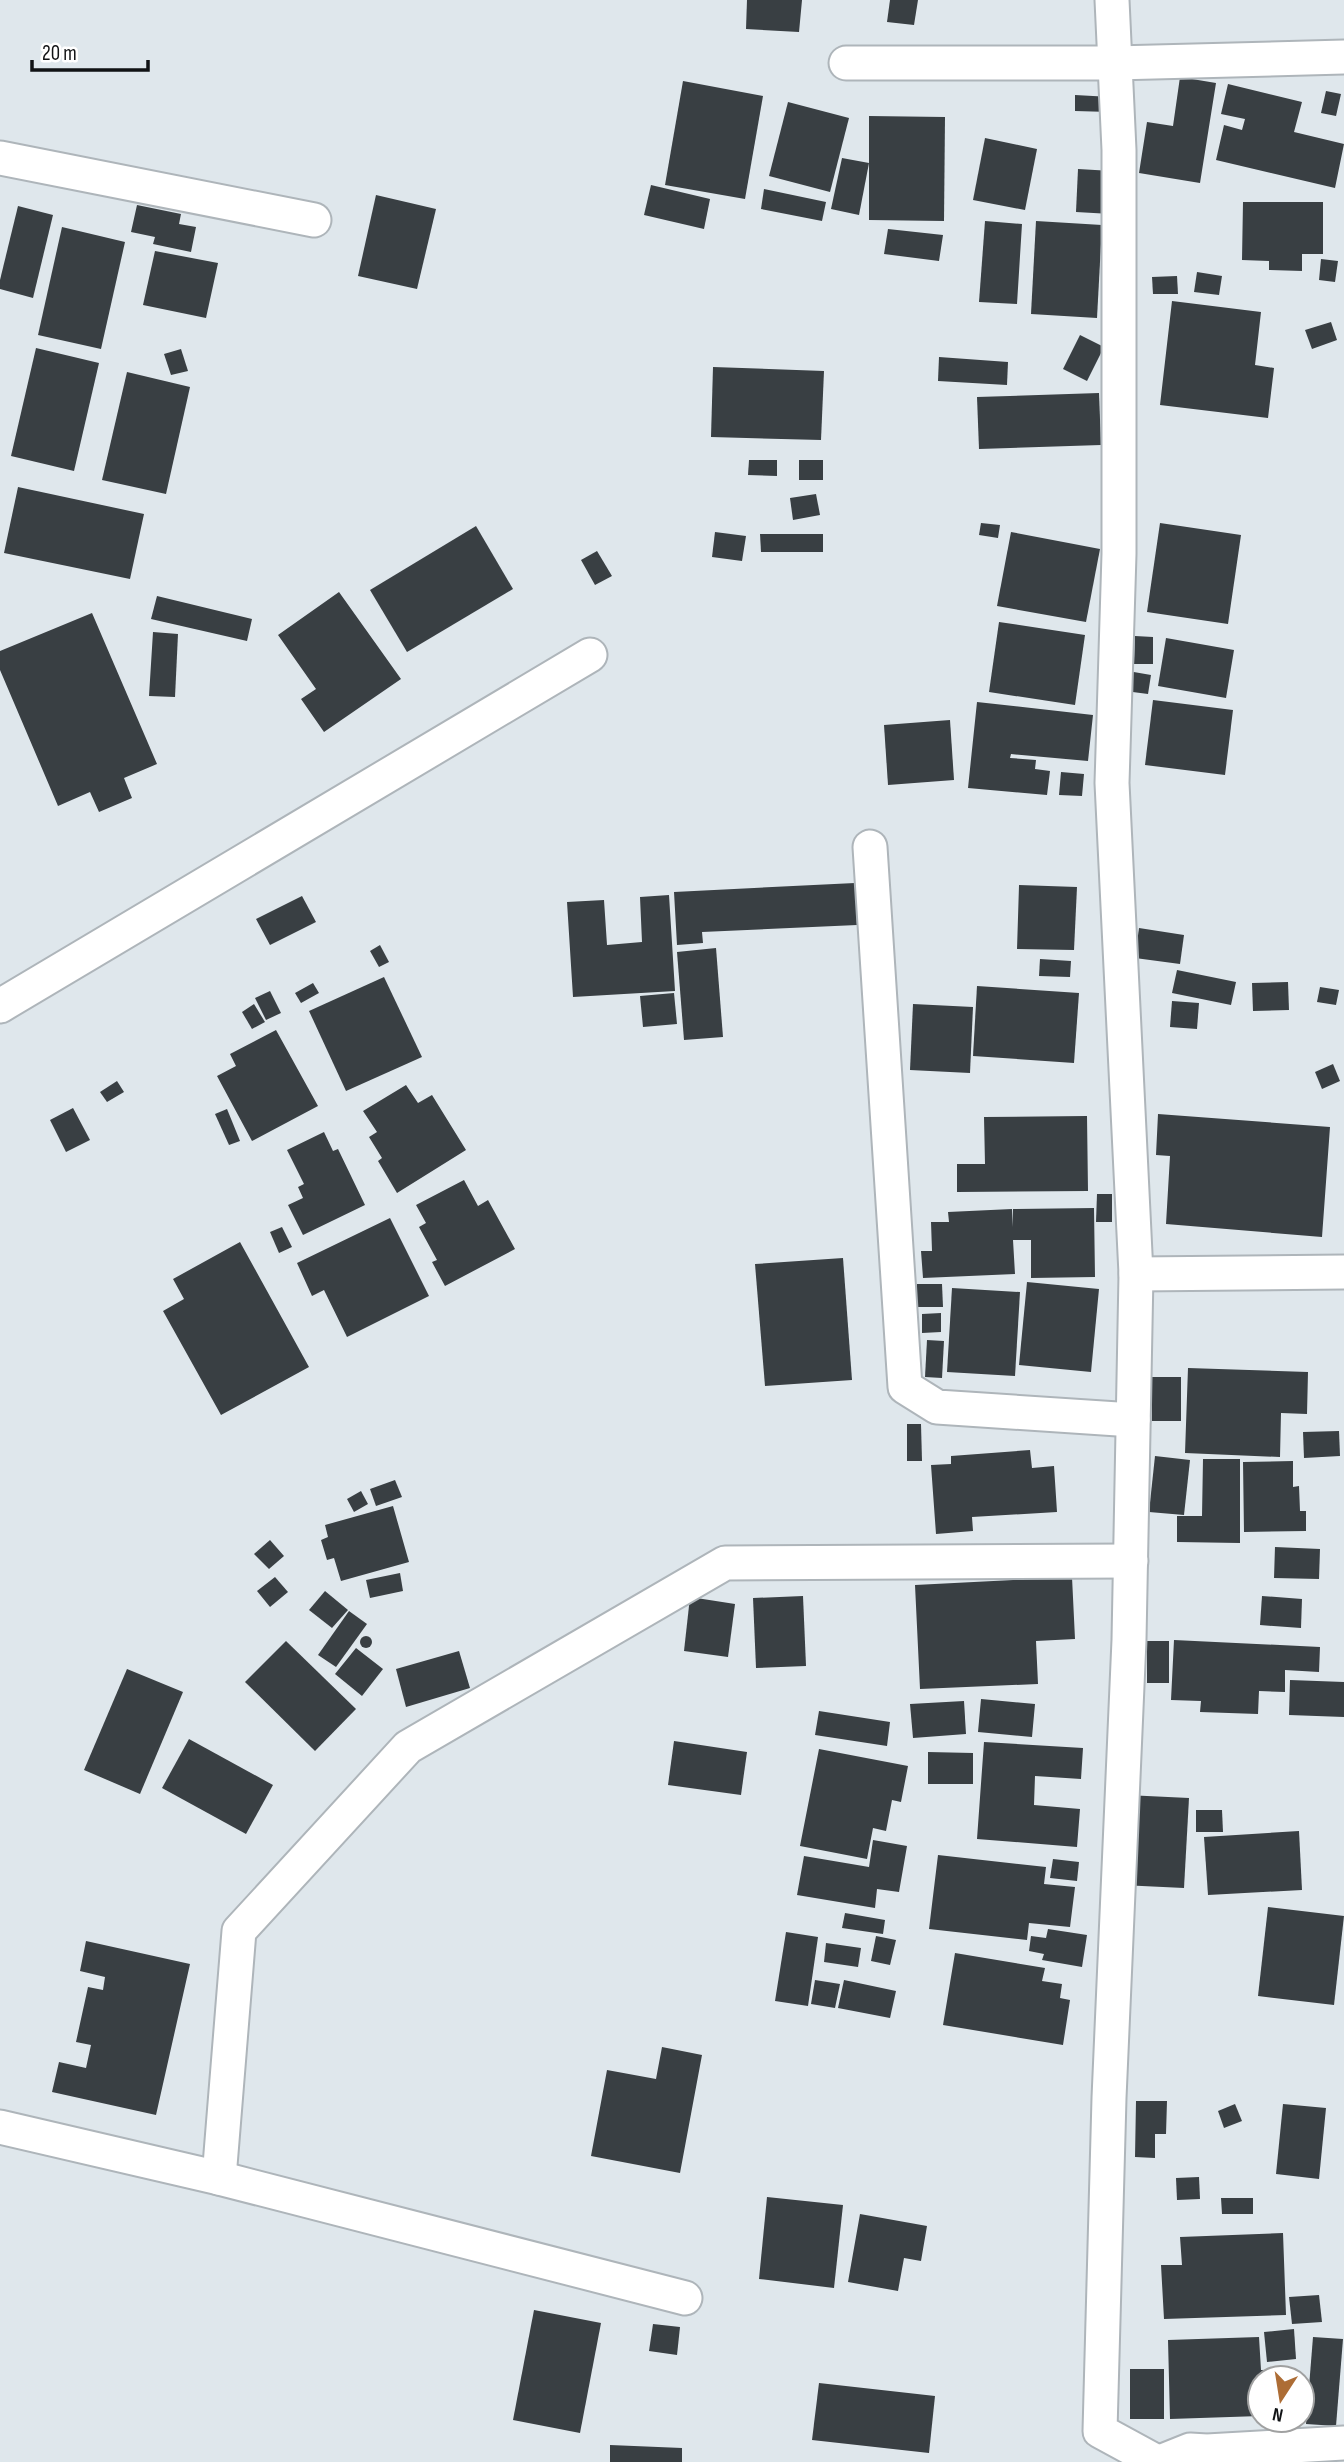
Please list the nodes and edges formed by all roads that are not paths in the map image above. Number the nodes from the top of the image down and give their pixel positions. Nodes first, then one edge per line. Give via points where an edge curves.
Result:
1 (1112, 0) edge
2 (1344, 57) edge
3 (846, 63) dead end
4 (1115, 63) junction
5 (0, 158) edge
6 (314, 220) dead end
7 (590, 655) dead end
8 (870, 847) dead end
9 (0, 1006) edge
10 (1344, 1272) edge
11 (1136, 1274) junction
12 (1133, 1420) junction
13 (1131, 1561) junction
14 (0, 2127) edge
15 (219, 2178) junction
16 (685, 2298) dead end
17 (1344, 2443) edge
18 (1159, 2462) edge

1 - 4 street
2 - 4 street
3 - 4 street
4 - 11 street via 1119,554 1112,783
5 - 6 street
7 - 9 street
8 - 12 street via 905,1387 937,1407
10 - 11 street
11 - 12 street
12 - 13 street
13 - 15 street via 725,1563 408,1747 239,1931
13 - 18 street via 1100,2431
14 - 15 street
15 - 16 street
17 - 18 street via 1190,2450

